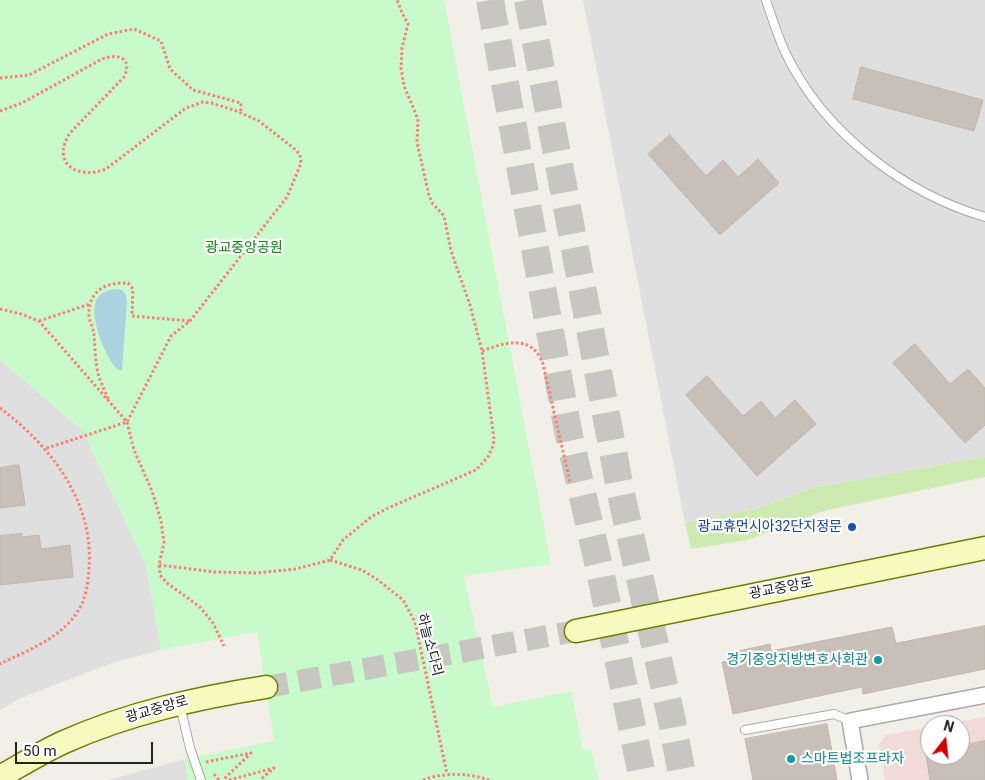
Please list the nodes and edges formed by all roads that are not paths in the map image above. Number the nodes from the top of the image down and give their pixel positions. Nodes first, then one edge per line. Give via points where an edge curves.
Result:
1 (766, 0) edge
2 (985, 217) edge
3 (985, 548) edge
4 (576, 631) tunnel mouth
5 (266, 687) tunnel mouth
6 (985, 695) edge
7 (180, 703) junction
8 (850, 722) junction
9 (745, 730) dead end
10 (0, 777) edge
11 (201, 780) edge
12 (860, 780) edge

1 - 2 lane via 786,54 804,85 844,133 919,189 966,212
3 - 4 main road, 광교중앙로
5 - 7 main road, 광교중앙로
6 - 8 street
7 - 10 main road, 광교중앙로 via 71,740
7 - 11 lane
8 - 9 lane via 834,714
8 - 12 street

